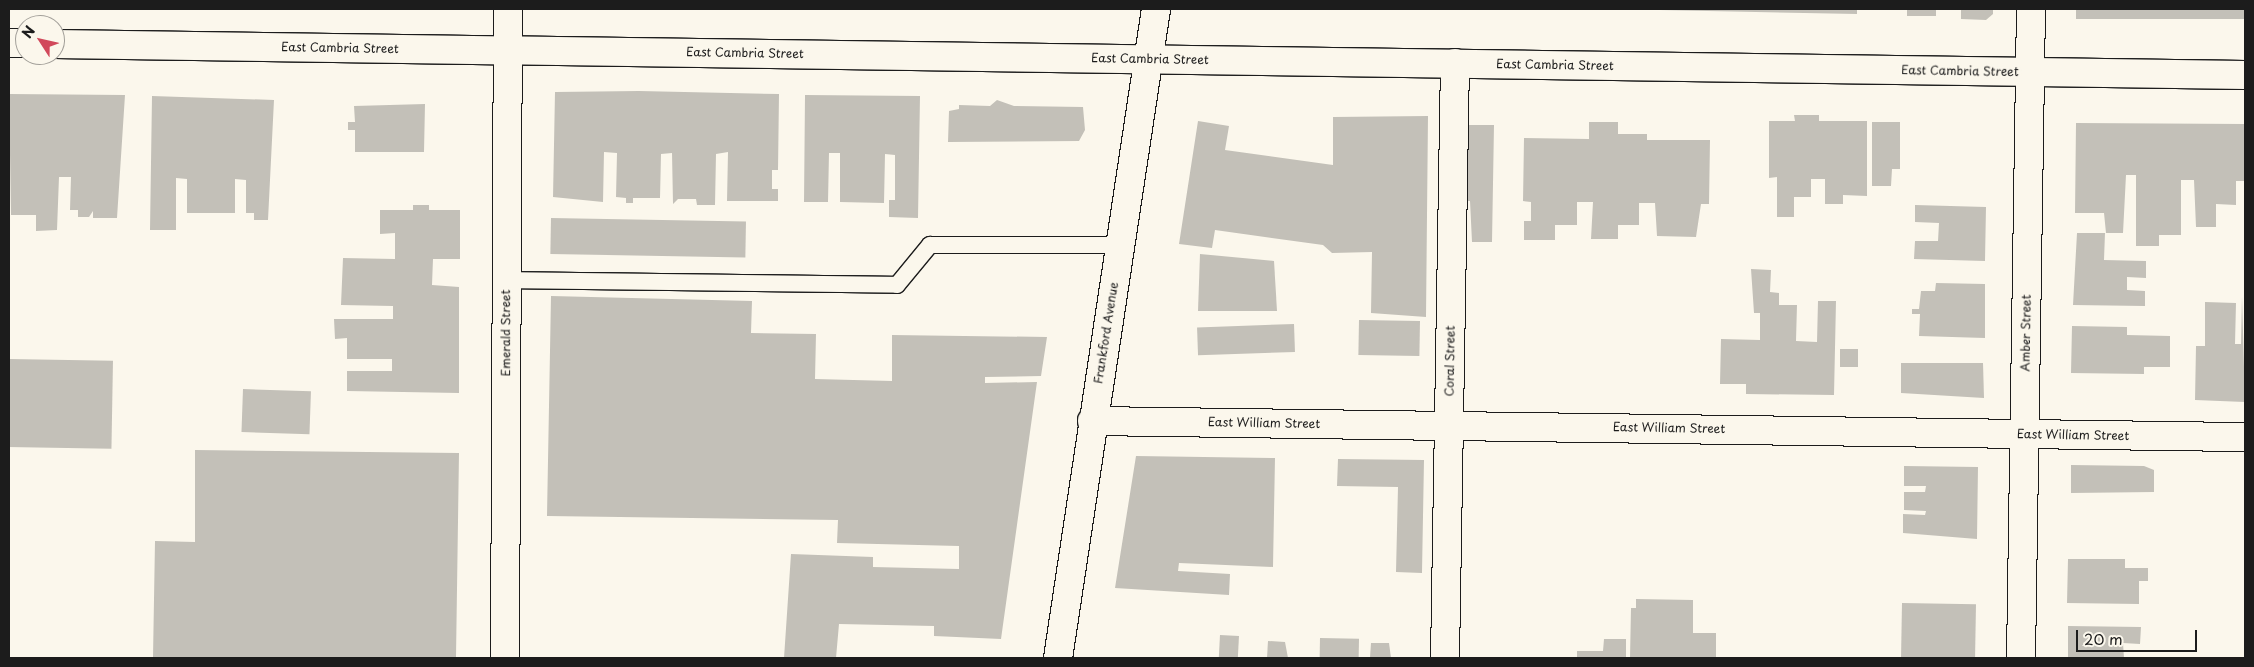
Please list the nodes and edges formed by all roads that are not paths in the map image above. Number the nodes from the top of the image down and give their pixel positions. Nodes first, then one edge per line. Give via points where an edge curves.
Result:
1 (508, 9) edge
2 (1156, 9) edge
3 (2031, 9) edge
4 (65, 44) edge
5 (507, 50) junction
6 (1149, 59) junction
7 (1455, 63) junction
8 (2030, 72) junction
9 (2245, 74) edge
10 (1120, 245) junction
11 (506, 280) junction
12 (1092, 421) junction
13 (1448, 424) junction
14 (2024, 434) junction
15 (2245, 437) edge
16 (504, 658) edge
17 (1058, 658) edge
18 (1446, 658) edge
19 (2021, 658) edge

1 - 5 street, Emerald Street
2 - 6 street, Frankford Avenue
3 - 8 street, Amber Street
4 - 5 street, East Cambria Street
5 - 6 street, East Cambria Street
5 - 11 street, Emerald Street
6 - 7 street, East Cambria Street
6 - 10 street, Frankford Avenue
7 - 8 street, East Cambria Street
7 - 13 street, Coral Street
8 - 9 street, East Cambria Street
8 - 14 street, Amber Street
10 - 11 lane via 930,245 897,285
10 - 12 street, Frankford Avenue
11 - 16 street, Emerald Street
12 - 13 street, East William Street
12 - 17 street, Frankford Avenue
13 - 14 street, East William Street
13 - 18 street, Coral Street
14 - 15 street, East William Street
14 - 19 street, Amber Street

